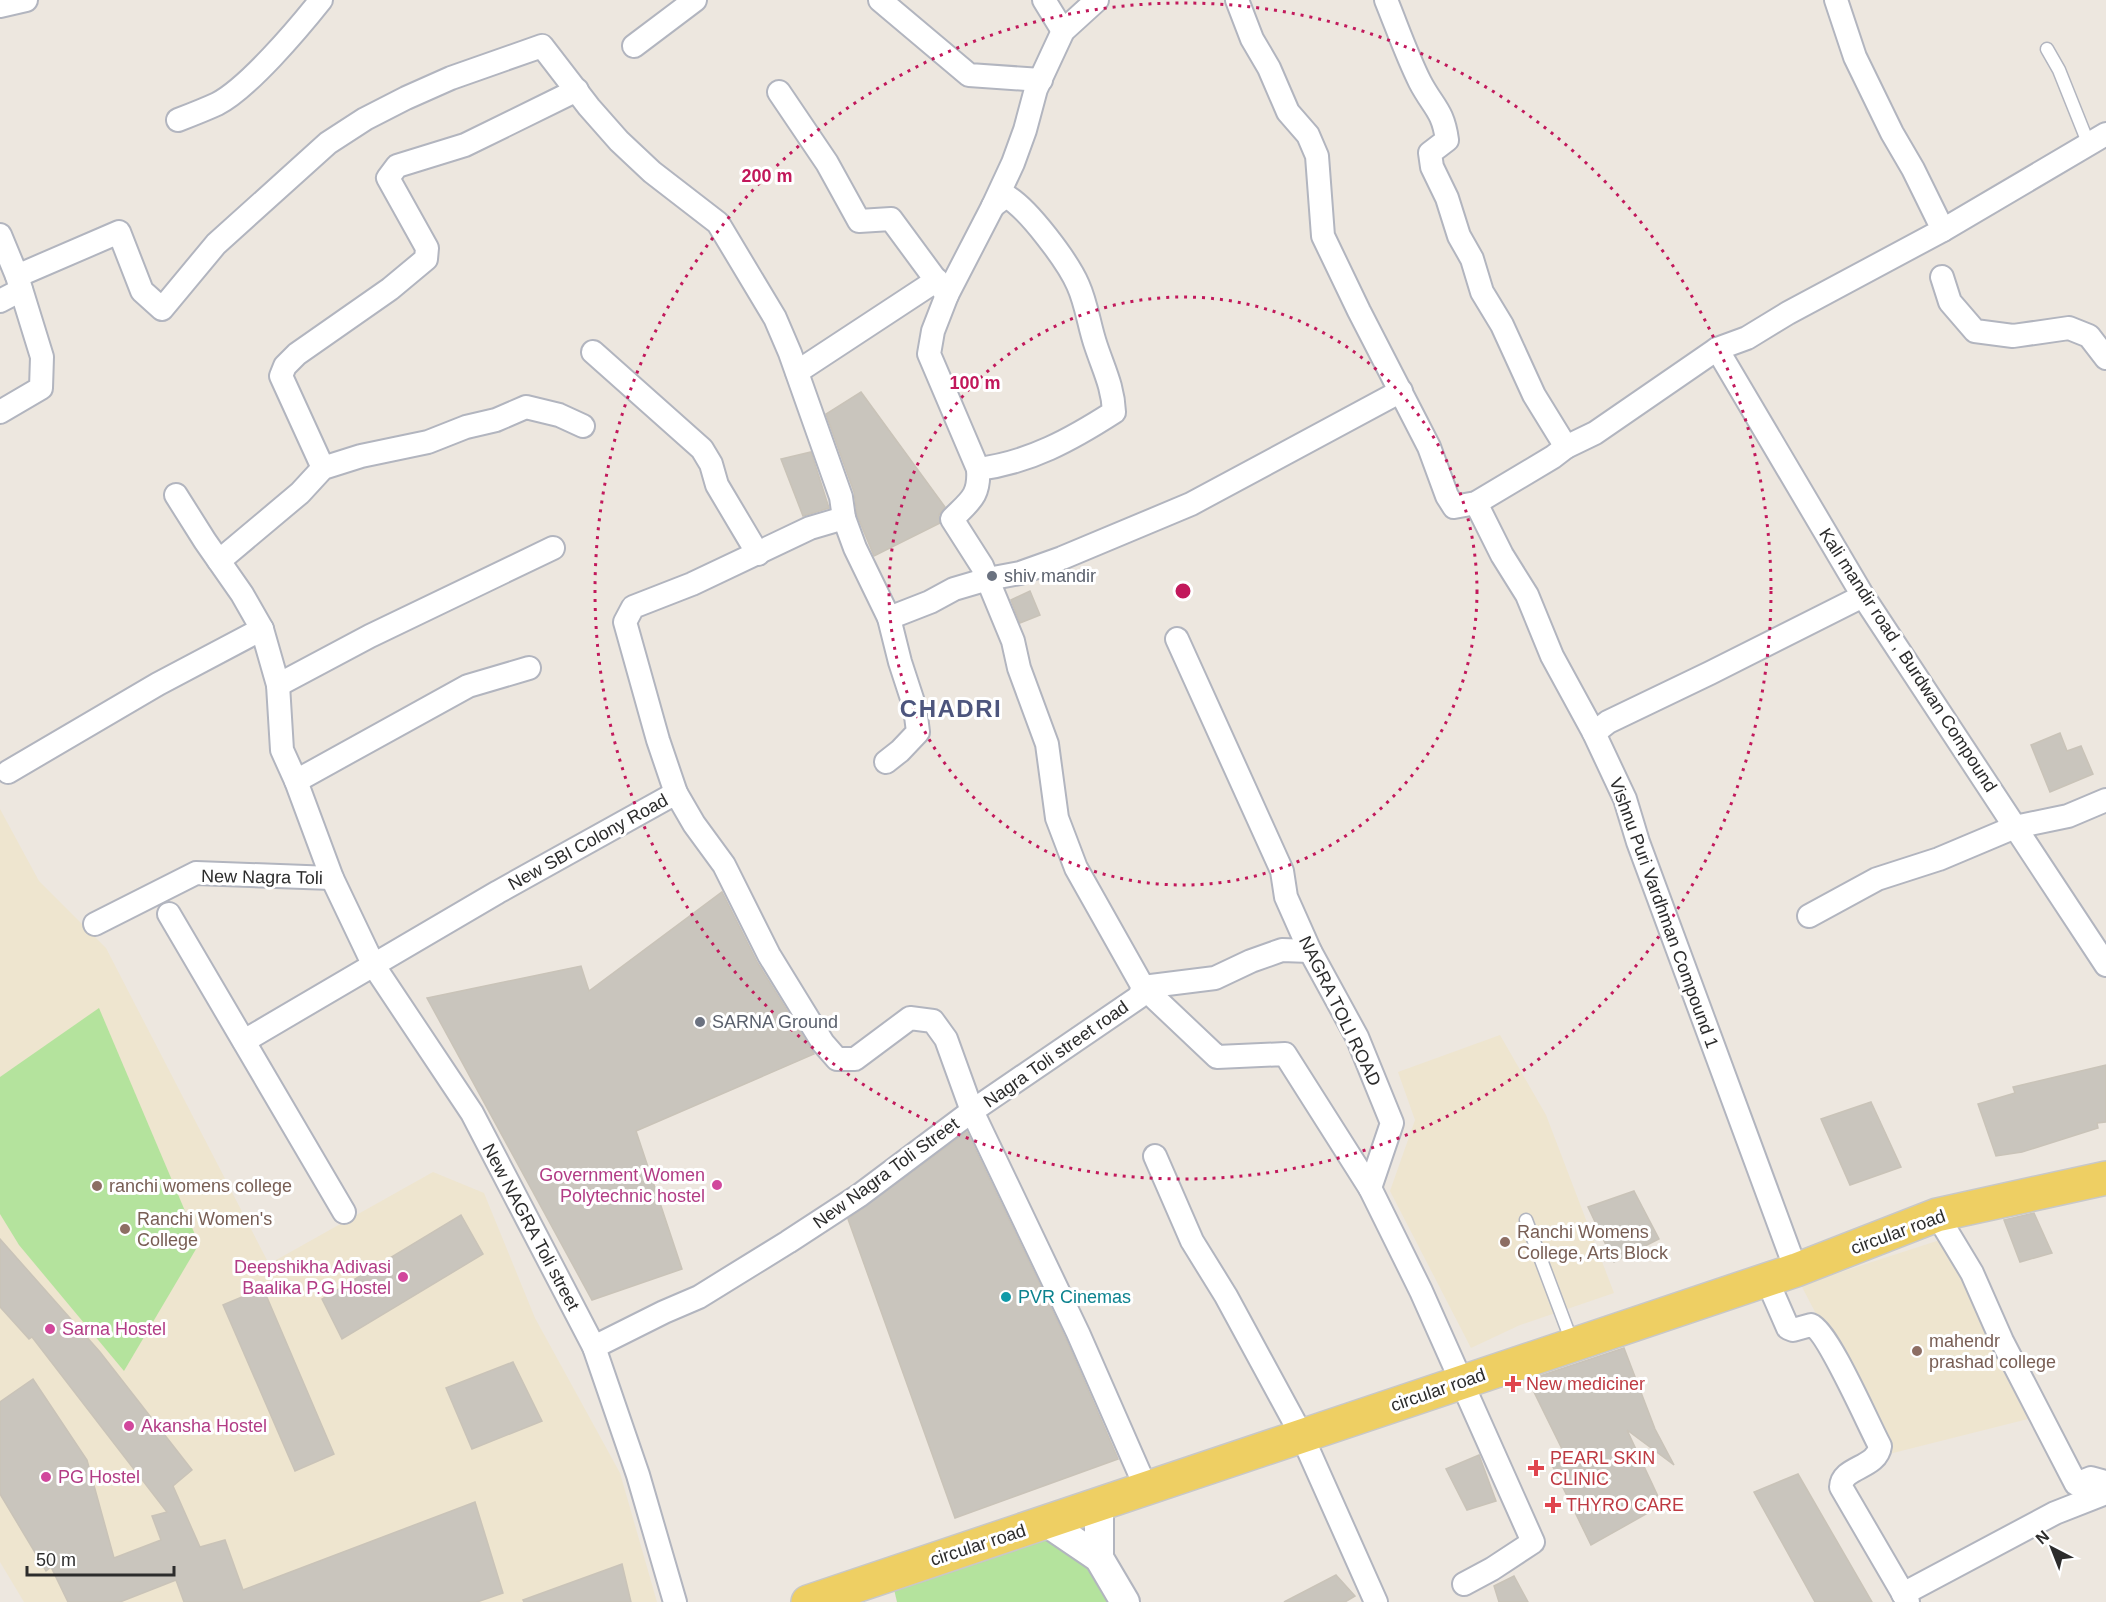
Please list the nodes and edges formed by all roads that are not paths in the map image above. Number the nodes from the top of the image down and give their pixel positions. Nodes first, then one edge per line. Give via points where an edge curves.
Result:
1 (26, 0) edge
2 (321, 0) edge
3 (695, 0) edge
4 (880, 0) edge
5 (1044, 0) edge
6 (1097, 0) edge
7 (1237, 0) edge
8 (1386, 0) edge
9 (1836, 0) edge
10 (0, 6) edge
11 (1063, 31) junction
12 (634, 46) dead end
13 (2047, 49) dead end
14 (1041, 80) junction
15 (577, 90) junction
16 (779, 92) dead end
17 (178, 120) dead end
18 (2097, 139) edge
19 (993, 206) junction
20 (1943, 230) junction
21 (0, 235) edge
22 (1942, 277) dead end
23 (19, 283) junction
24 (942, 288) junction
25 (0, 301) edge
26 (2103, 349) edge
27 (1717, 350) junction
28 (592, 352) dead end
29 (797, 372) junction
30 (1401, 391) junction
31 (0, 412) edge
32 (583, 426) dead end
33 (1566, 447) junction
34 (323, 468) junction
35 (978, 469) junction
36 (176, 495) dead end
37 (1476, 502) junction
38 (844, 518) junction
39 (553, 548) dead end
40 (758, 554) junction
41 (219, 561) junction
42 (988, 579) junction
43 (1863, 596) junction
44 (889, 618) junction
45 (262, 629) junction
46 (1177, 639) dead end
47 (529, 668) dead end
48 (278, 686) junction
49 (1594, 733) junction
50 (886, 762) dead end
51 (8, 772) dead end
52 (296, 781) junction
53 (676, 793) junction
54 (2106, 800) edge
55 (2015, 827) junction
56 (332, 878) junction
57 (169, 914) dead end
58 (1809, 916) dead end
59 (95, 924) dead end
60 (1310, 951) junction
61 (2106, 965) edge
62 (374, 966) junction
63 (1141, 992) junction
64 (244, 1041) junction
65 (972, 1111) junction
66 (1155, 1156) dead end
67 (2106, 1178) edge
68 (1370, 1188) junction
69 (344, 1212) dead end
70 (1937, 1215) junction
71 (1526, 1220) dead end
72 (1781, 1275) junction
73 (1573, 1345) junction
74 (594, 1347) junction
75 (1461, 1382) junction
76 (1302, 1436) junction
77 (1146, 1488) junction
78 (2106, 1489) edge
79 (2106, 1493) edge
80 (1099, 1503) junction
81 (1046, 1522) junction
82 (1100, 1558) junction
83 (1464, 1584) dead end
84 (1905, 1598) edge
85 (675, 1602) edge
86 (808, 1602) edge
87 (1125, 1602) edge
88 (1376, 1602) edge

1 - 10 street
2 - 17 street via 236,91 218,104
3 - 12 street
4 - 14 street via 969,75
5 - 11 street
6 - 11 street
7 - 30 street via 1288,112 1308,135 1317,156 1323,236
8 - 33 street via 1420,83 1445,123 1447,140 1430,153 1459,236 1472,259 1482,292 1534,395
9 - 20 street via 1859,67
11 - 14 street
13 - 18 lane
14 - 19 street
15 - 23 street via 542,46 451,78 365,119 328,143 216,244 162,309 142,291 119,232
15 - 29 street via 619,141 718,223 775,318
15 - 34 street via 499,130 397,166 390,173 388,178 427,248 426,259 297,354 281,376
16 - 24 street via 859,221 891,219
18 - 20 street
19 - 24 street
19 - 35 street via 1006,196 1015,201 1046,235 1077,282 1113,391 1114,412 1050,449 1005,466
20 - 27 street via 1747,338
21 - 23 street
22 - 26 street via 1950,302 1976,331 2013,336 2069,328 2089,336
23 - 25 street
23 - 31 street via 42,357 41,388
24 - 29 street
24 - 35 street via 929,354
27 - 33 street via 1595,433
27 - 43 street, Kali mandir road , Burdwan Compound
28 - 40 street via 702,449 717,485
29 - 38 street via 841,496
30 - 37 street via 1454,507
30 - 42 street via 1191,504 1051,562
32 - 34 street via 526,407 428,442
33 - 37 street
34 - 41 street via 300,493
35 - 42 street, Nagra Toli street road via 979,484 972,499 952,519
36 - 41 street, New NAGRA Toli street
37 - 49 street, Vishnu Puri Vardhman Compound 1 via 1527,595 1552,656
38 - 40 street via 810,528
38 - 44 street
39 - 48 street via 412,615
40 - 53 street via 633,607 626,622
41 - 45 street, New NAGRA Toli street
42 - 44 street via 954,589
42 - 63 street, Nagra Toli street road via 1047,744 1057,818 1076,868
43 - 49 street via 1608,722
43 - 55 street, Kali mandir road , Burdwan Compound
44 - 50 street via 915,708 918,732
45 - 48 street, New NAGRA Toli street
45 - 51 street via 158,684
46 - 60 street, NAGRA TOLI ROAD via 1282,871 1286,897
47 - 52 street via 468,686
48 - 52 street, New NAGRA Toli street via 282,750
49 - 72 street, Vishnu Puri Vardhman Compound 1 via 1625,799
52 - 56 street, New NAGRA Toli street
53 - 62 street, New SBI Colony Road
53 - 65 street, New SBI Colony Road via 724,865 769,955 837,1059 855,1059 910,1018 933,1021 946,1039
54 - 55 street via 2068,816
55 - 58 street via 1939,859 1877,879
55 - 61 street, Kali mandir road , Burdwan Compound
56 - 59 street, New Nagra Toli via 196,873
56 - 62 street, New NAGRA Toli street
57 - 64 street
60 - 63 street via 1282,950 1215,978
60 - 68 street, NAGRA TOLI ROAD via 1357,1037 1392,1123
62 - 64 street, New SBI Colony Road
62 - 74 street, New NAGRA Toli street via 472,1113
63 - 65 street, Nagra Toli street road
63 - 68 street via 1217,1057 1285,1054
64 - 69 street
65 - 74 street, New Nagra Toli Street via 860,1195 699,1298
65 - 77 street, New Nagra Toli Street
66 - 76 street via 1192,1241
67 - 70 main road, circular road
68 - 75 street
70 - 72 main road, circular road
70 - 78 street via 1972,1273 2002,1341 2076,1484 2091,1478 2102,1481
71 - 73 lane
72 - 73 main road, circular road
72 - 84 street, Vishnu Puri Vardhman Compound 1 via 1788,1328 1811,1325 1818,1329 1880,1446 1875,1457 1842,1479 1841,1487
73 - 75 main road, circular road
74 - 85 street, New NAGRA Toli street via 639,1475
75 - 76 main road, circular road
75 - 83 street via 1533,1542
76 - 77 main road, circular road
76 - 88 street
77 - 80 main road, circular road
79 - 84 street via 2055,1513
80 - 81 main road, circular road
80 - 82 street
81 - 82 street
81 - 86 main road, circular road
82 - 87 street

